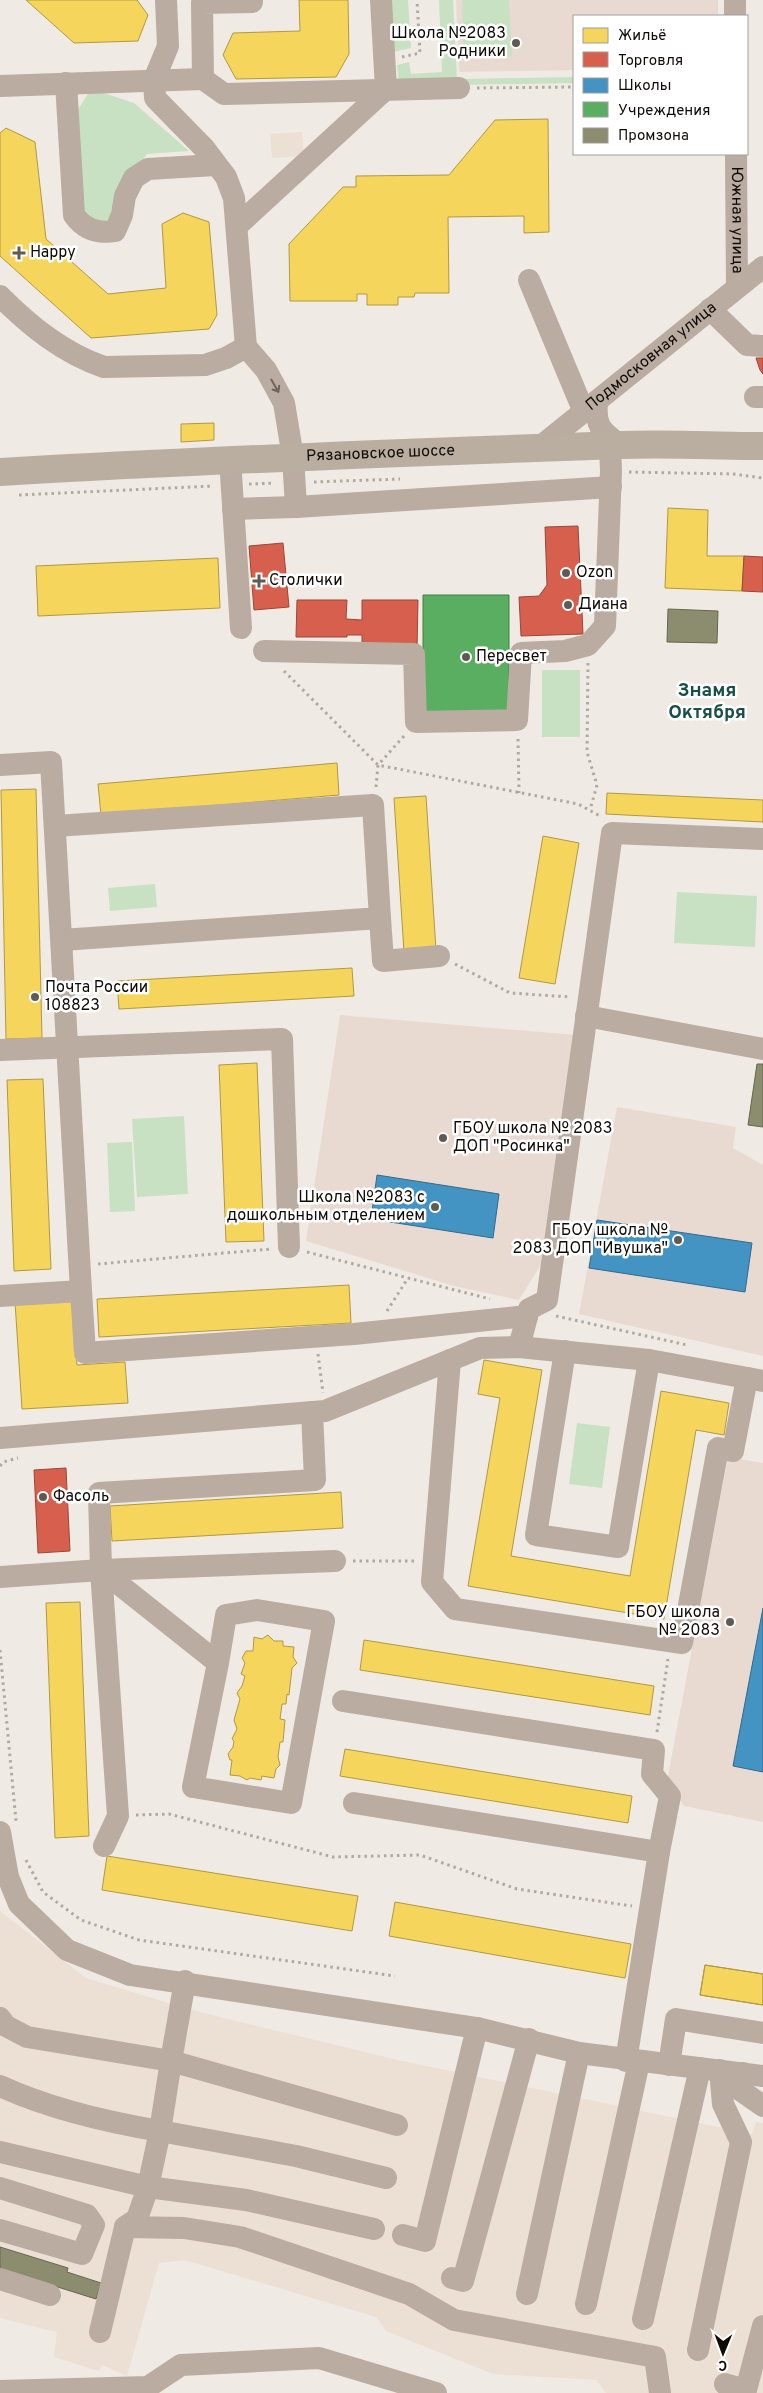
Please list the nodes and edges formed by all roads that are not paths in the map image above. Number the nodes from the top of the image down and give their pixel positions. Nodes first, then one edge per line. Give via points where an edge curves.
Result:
1 (166, 0) edge
2 (252, 0) edge
3 (381, 0) edge
4 (735, 0) edge
5 (735, 15) edge
6 (204, 78) junction
7 (154, 80) junction
8 (66, 83) junction
9 (0, 86) edge
10 (459, 88) road end
11 (386, 89) junction
12 (736, 155) edge
13 (215, 165) junction
14 (237, 226) junction
15 (763, 267) edge
16 (529, 280) dead end
17 (737, 287) junction
18 (0, 296) edge
19 (710, 309) junction
20 (763, 346) edge
21 (246, 347) junction
22 (591, 406) junction
23 (615, 445) junction
24 (541, 446) junction
25 (763, 446) edge
26 (293, 457) junction
27 (230, 459) junction
28 (0, 472) edge
29 (611, 487) junction
30 (296, 507) junction
31 (233, 509) junction
32 (241, 628) dead end
33 (264, 651) road end
34 (0, 765) edge
35 (55, 826) junction
36 (763, 839) edge
37 (380, 918) junction
38 (62, 940) junction
39 (439, 956) road end
40 (587, 1007) junction
41 (67, 1048) junction
42 (763, 1049) edge
43 (0, 1050) edge
44 (289, 1247) road end
45 (81, 1291) junction
46 (0, 1296) edge
47 (528, 1313) junction
48 (519, 1346) junction
49 (565, 1351) junction
50 (450, 1360) junction
51 (649, 1360) junction
52 (755, 1379) edge
53 (319, 1411) junction
54 (0, 1438) edge
55 (334, 1561) road end
56 (101, 1570) junction
57 (0, 1576) edge
58 (218, 1664) junction
59 (343, 1701) dead end
60 (354, 1803) dead end
61 (8, 1829) edge
62 (104, 1846) dead end
63 (660, 1852) junction
64 (4, 1879) edge
65 (184, 1981) junction
66 (0, 2018) edge
67 (477, 2028) junction
68 (763, 2033) edge
69 (529, 2039) junction
70 (579, 2053) junction
71 (172, 2061) junction
72 (632, 2061) junction
73 (669, 2065) junction
74 (710, 2069) junction
75 (753, 2074) edge
76 (0, 2086) edge
77 (763, 2106) edge
78 (397, 2125) dead end
79 (160, 2131) junction
80 (0, 2152) edge
81 (386, 2178) dead end
82 (148, 2187) junction
83 (0, 2188) edge
84 (125, 2227) junction
85 (374, 2229) dead end
86 (0, 2230) edge
87 (403, 2235) dead end
88 (452, 2278) dead end
89 (0, 2280) edge
90 (527, 2294) dead end
91 (50, 2295) dead end
92 (586, 2304) dead end
93 (642, 2319) dead end
94 (763, 2326) edge
95 (100, 2332) dead end
96 (698, 2350) dead end
97 (725, 2384) dead end
98 (0, 2391) edge
99 (436, 2393) edge
100 (660, 2393) edge

1 - 7 street via 168,46
2 - 6 street via 202,3
3 - 11 street
4 - 5 street
6 - 7 street
6 - 11 street via 224,94
7 - 8 street
7 - 13 street via 155,98 204,148
8 - 9 street
8 - 13 street via 74,215 81,225 103,233 115,231 134,178 148,169
10 - 11 street
11 - 14 street
12 - 17 street, Южная улица
13 - 14 street via 226,177 234,198
14 - 21 street
15 - 17 street, Подмосковная улица
16 - 22 street
17 - 19 street, Подмосковная улица
18 - 21 street via 54,343 104,367 205,365
19 - 20 street via 746,345
19 - 22 street, Подмосковная улица
21 -> 26 street via 266,370 284,403
22 - 23 street via 604,433
22 - 24 street, Подмосковная улица
23 - 24 main road, Рязановское шоссе
23 - 25 main road, Рязановское шоссе
23 - 29 street
24 - 26 main road, Рязановское шоссе
26 - 27 main road, Рязановское шоссе
26 - 30 street
27 - 28 main road, Рязановское шоссе
27 - 31 street
29 - 30 street
29 - 33 street via 605,626 588,645 565,651 521,653 518,720 416,722 414,654
30 - 31 street
31 - 32 street
34 - 35 street via 52,762
35 - 37 street via 373,805
35 - 38 street
36 - 40 street via 612,833
37 - 38 street
37 - 39 street via 383,961
38 - 41 street
40 - 42 street
40 - 47 street via 546,1300
41 - 43 street
41 - 44 street via 282,1039
41 - 45 street
45 - 46 street
45 - 47 street via 85,1353 354,1334
47 - 48 street
48 - 49 street
48 - 50 street via 480,1348
49 - 51 street
49 - 51 street via 536,1535 618,1547
50 - 52 street via 432,1582 455,1609 682,1643 718,1448 733,1451
50 - 53 street
51 - 52 street
53 - 54 street
53 - 56 street via 315,1480 99,1493
55 - 56 street
56 - 57 street
56 - 58 street
56 - 62 street via 118,1816
58 - 58 street via 193,1787 291,1803 324,1620 257,1610 226,1615
59 - 63 street via 654,1750 652,1774 670,1796
60 - 63 street
61 - 64 street
63 - 72 street
64 - 65 street via 19,1904 67,1950 130,1975
65 - 67 street
65 - 71 street
66 - 71 street via 6,2026 27,2037
67 - 69 street
67 - 87 street via 425,2241
68 - 73 street via 676,2019
69 - 70 street
69 - 88 street via 463,2281
70 - 72 street
70 - 90 street
71 - 78 street
71 - 79 street
72 - 73 street
72 - 92 street
73 - 74 street
74 - 75 street
74 - 93 street
74 - 96 street via 741,2142
75 - 77 street via 740,2090
76 - 79 street via 22,2096 112,2123
79 - 81 street via 296,2156
79 - 82 street
80 - 82 street
82 - 84 street via 137,2219
82 - 85 street via 246,2200
83 - 86 street via 87,2215 94,2225 82,2254
84 - 95 street
84 - 100 street via 184,2228 240,2237 409,2294 454,2320 654,2358
89 - 91 street
94 - 97 street via 746,2390
98 - 99 street via 148,2387 181,2365 318,2358

